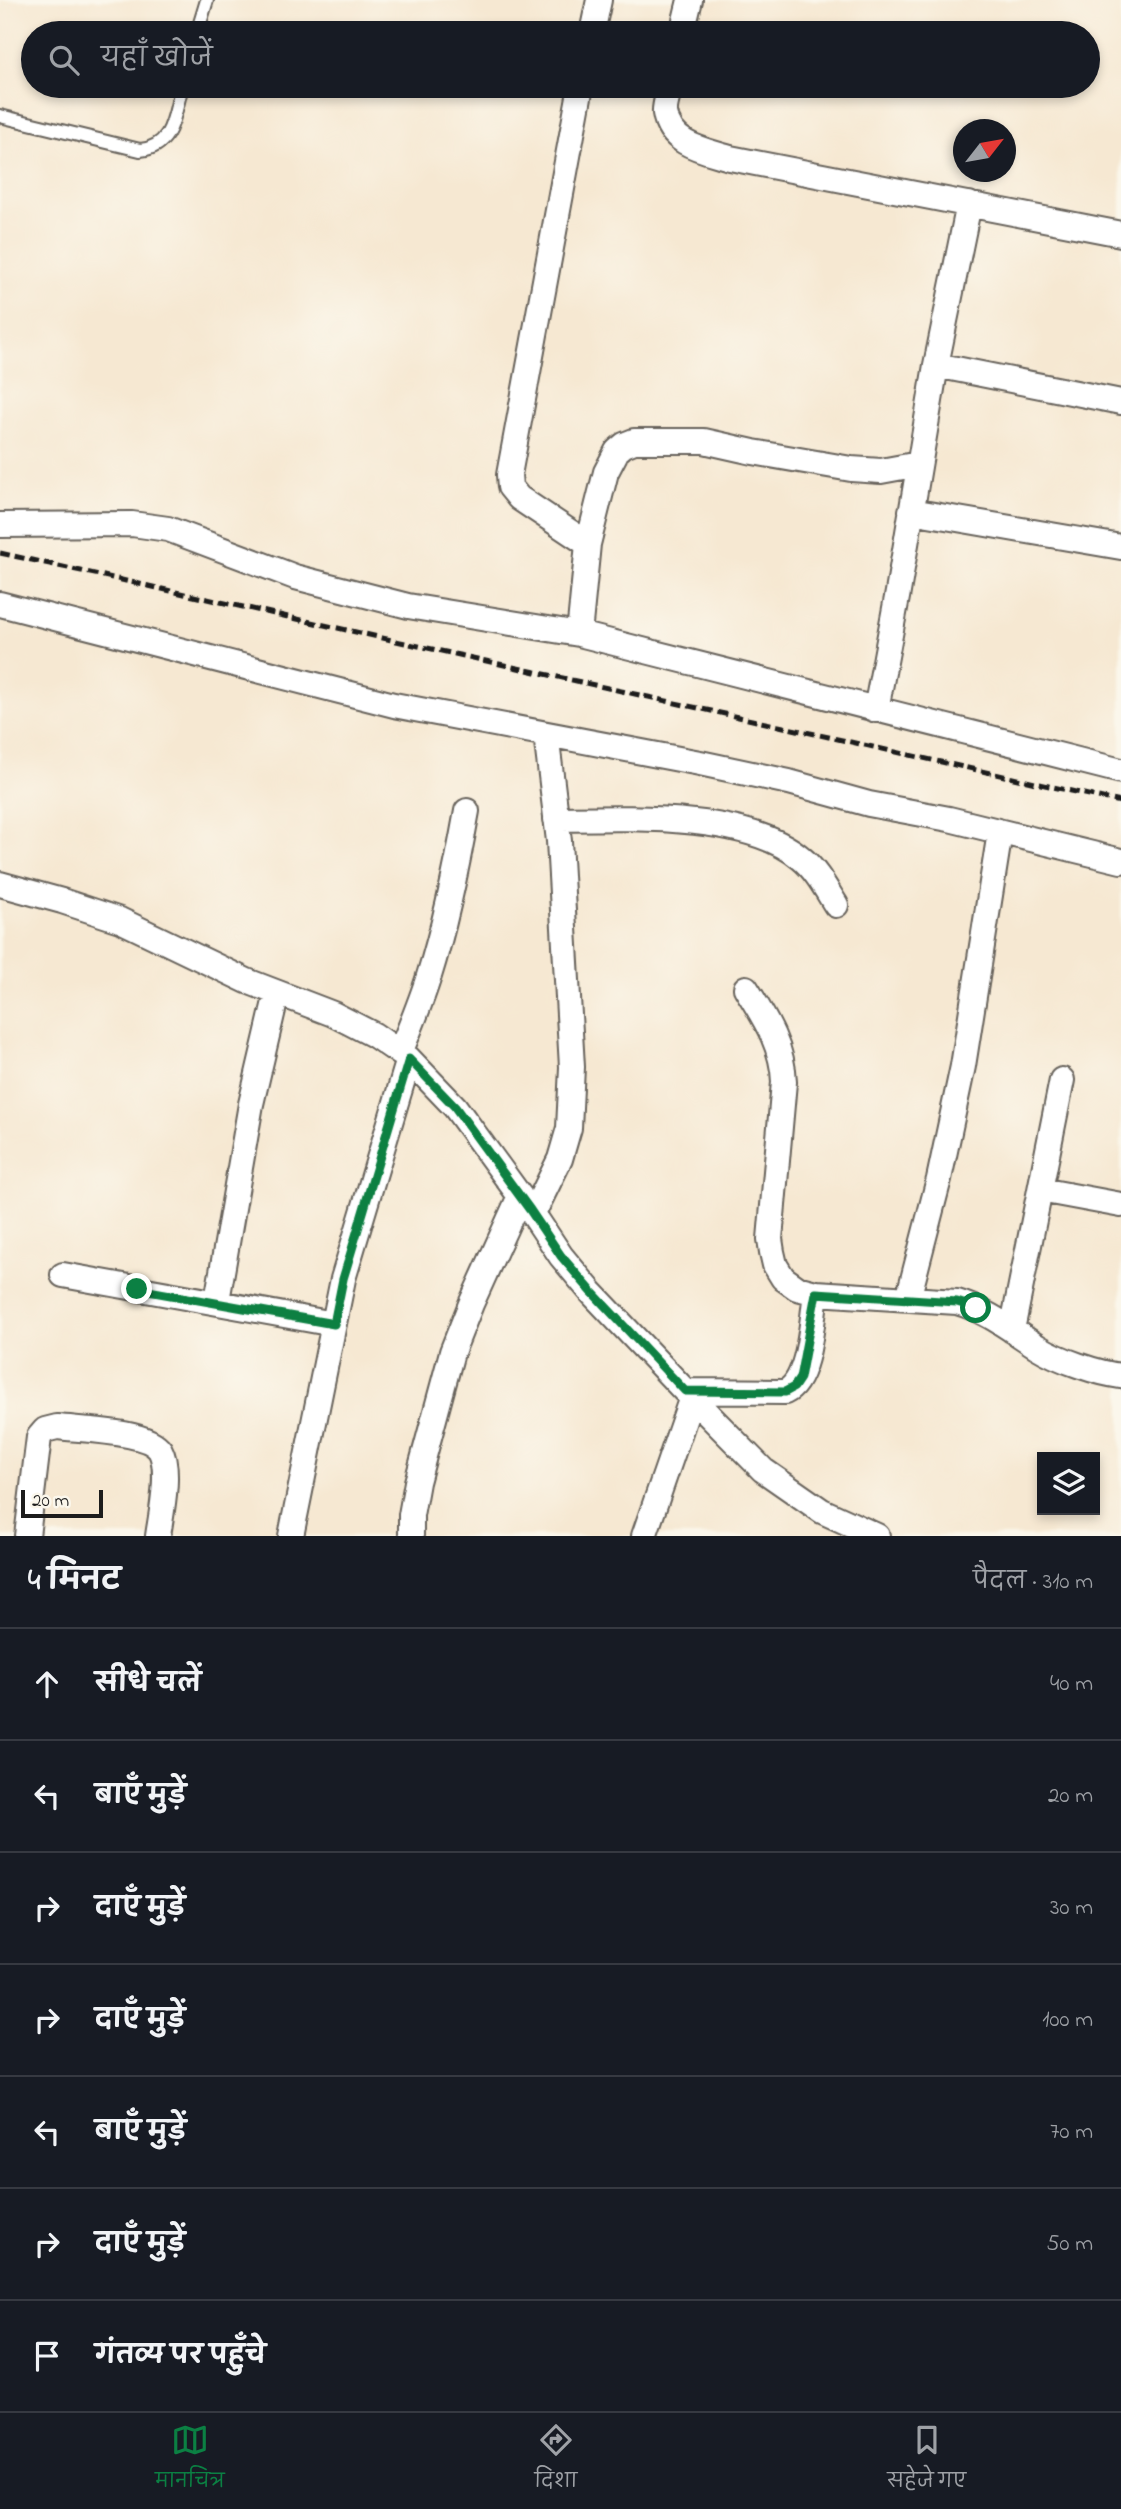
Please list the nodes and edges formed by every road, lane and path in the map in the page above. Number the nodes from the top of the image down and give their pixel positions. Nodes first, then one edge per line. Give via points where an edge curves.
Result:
1 (207, 0) edge
2 (598, 0) edge
3 (690, 0) edge
4 (201, 21) edge
5 (594, 21) edge
6 (685, 21) edge
7 (178, 98) edge
8 (579, 98) edge
9 (668, 98) edge
10 (0, 116) edge
11 (969, 204) junction
12 (1121, 234) edge
13 (936, 365) junction
14 (1121, 402) edge
15 (919, 464) junction
16 (911, 511) junction
17 (0, 525) edge
18 (588, 544) junction
19 (1121, 547) edge
20 (0, 604) edge
21 (579, 634) junction
22 (876, 710) junction
23 (546, 734) junction
24 (1121, 771) edge
25 (467, 811) dead end
26 (556, 819) junction
27 (1000, 832) junction
28 (1121, 861) edge
29 (0, 884) edge
30 (836, 905) dead end
31 (746, 988) dead end
32 (277, 993) junction
33 (405, 1056) junction
34 (1062, 1080) dead end
35 (1040, 1190) junction
36 (527, 1205) junction
37 (1121, 1205) edge
38 (63, 1275) dead end
39 (816, 1293) junction
40 (908, 1299) junction
41 (217, 1301) junction
42 (334, 1324) junction
43 (1012, 1330) junction
44 (1121, 1376) edge
45 (688, 1394) junction
46 (27, 1536) edge
47 (158, 1536) edge
48 (291, 1536) edge
49 (411, 1536) edge
50 (644, 1536) edge
51 (877, 1536) edge

1 - 4 lane
2 - 5 street
3 - 6 street
7 - 10 lane via 166,139 153,149 140,150
8 - 18 street via 509,475 510,487 519,498
9 - 11 street via 665,111 670,128 681,141 697,148
11 - 12 street
11 - 13 street
13 - 14 street
13 - 15 street
15 - 16 street
15 - 18 street via 881,471 851,469 704,441 634,441 617,452 606,472
16 - 19 street
16 - 22 street
17 - 21 street via 132,524 167,529 295,577 396,603
18 - 21 street
20 - 23 street via 394,705
21 - 22 street
22 - 24 street
23 - 26 street
23 - 27 street via 712,765
25 - 33 street via 453,887
26 - 30 street via 628,818 754,832 803,859
26 - 36 street via 572,1067 569,1128 560,1159
27 - 28 street
27 - 40 street via 963,1066
29 - 32 street via 120,920
31 - 39 street via 784,1062 772,1252 783,1278
32 - 33 street via 333,1014
32 - 41 street via 251,1104
33 - 36 street via 455,1107
33 - 42 street
34 - 35 street
35 - 37 street
35 - 43 street
36 - 45 street via 576,1274
36 - 49 street via 471,1304 453,1352 417,1482
38 - 41 street
39 - 40 street
39 - 45 street via 804,1365 794,1387 785,1392
40 - 43 street via 957,1302
41 - 42 street
42 - 48 street
43 - 44 street via 1042,1349
45 - 50 street
45 - 51 street via 763,1470 822,1511
46 - 47 street via 39,1437 57,1427 139,1437 153,1443 163,1463

